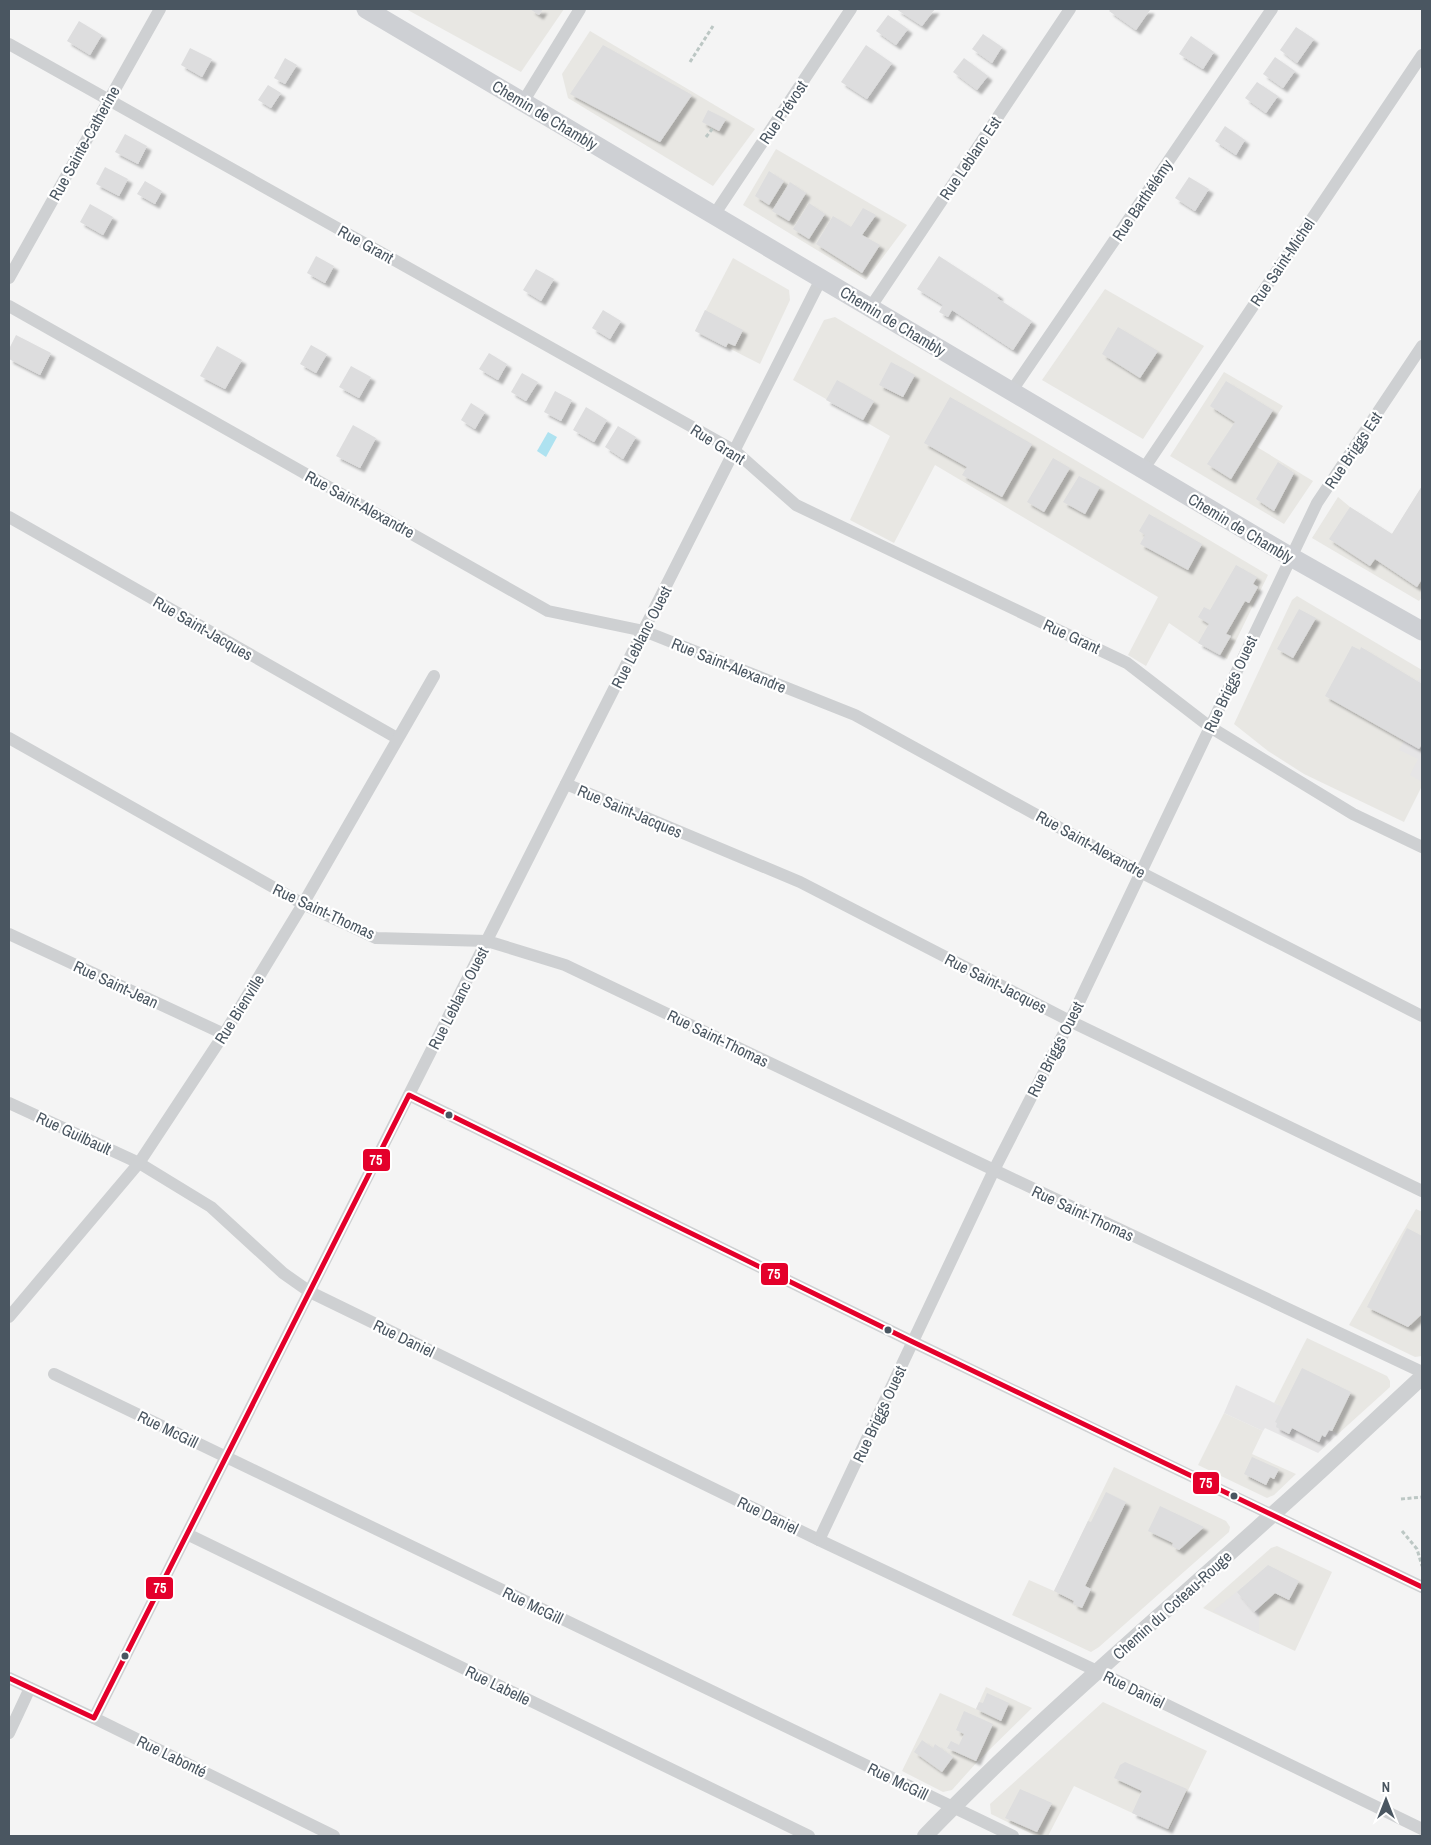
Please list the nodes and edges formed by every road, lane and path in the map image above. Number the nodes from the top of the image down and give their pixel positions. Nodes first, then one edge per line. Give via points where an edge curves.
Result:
1 (160, 9) edge
2 (366, 9) edge
3 (580, 9) edge
4 (852, 9) edge
5 (1070, 9) edge
6 (1272, 9) edge
7 (713, 26) dead end
8 (9, 44) edge
9 (1422, 55) edge
10 (690, 62) dead end
11 (109, 100) junction
12 (523, 102) junction
13 (713, 128) dead end
14 (706, 138) dead end
15 (714, 215) junction
16 (9, 278) edge
17 (821, 279) junction
18 (9, 306) edge
19 (870, 308) junction
20 (1422, 346) edge
21 (1011, 392) junction
22 (735, 451) junction
23 (1143, 470) junction
24 (9, 517) edge
25 (1291, 557) junction
26 (1422, 629) edge
27 (644, 631) junction
28 (434, 676) dead end
29 (1210, 727) junction
30 (9, 738) edge
31 (397, 738) junction
32 (566, 784) junction
33 (1422, 847) edge
34 (1140, 872) junction
35 (303, 904) junction
36 (9, 934) edge
37 (487, 941) junction
38 (1422, 1016) edge
39 (1070, 1021) junction
40 (224, 1034) junction
41 (409, 1095) junction
42 (9, 1102) edge
43 (139, 1163) junction
44 (994, 1170) junction
45 (1422, 1191) edge
46 (310, 1292) junction
47 (9, 1317) edge
48 (913, 1342) junction
49 (1422, 1372) edge
50 (54, 1374) dead end
51 (1422, 1377) edge
52 (226, 1457) junction
53 (1422, 1497) edge
54 (1400, 1499) dead end
55 (1273, 1515) junction
56 (1402, 1531) dead end
57 (187, 1534) junction
58 (819, 1540) junction
59 (1422, 1566) edge
60 (1422, 1587) edge
61 (1097, 1671) junction
62 (9, 1678) edge
63 (30, 1688) junction
64 (94, 1718) junction
65 (9, 1733) edge
66 (953, 1807) junction
67 (1422, 1829) edge
68 (334, 1836) edge
69 (809, 1836) edge
70 (925, 1836) edge
71 (1012, 1836) edge

1 - 11 street, Rue Sainte-Catherine
2 - 12 main road, Chemin de Chambly
3 - 12 street
4 - 15 street, Rue Prévost
5 - 19 street, Rue Leblanc Est
6 - 21 street, Rue Barthélémy
7 - 10 path
8 - 11 street, Rue Grant
9 - 23 street, Rue Saint-Michel
11 - 16 street, Rue Sainte-Catherine
11 - 22 street, Rue Grant
12 - 15 main road, Chemin de Chambly
13 - 14 path
15 - 17 main road, Chemin de Chambly
17 - 19 main road, Chemin de Chambly
17 - 22 street, Rue Leblanc Ouest
18 - 27 street, Rue Saint-Alexandre via 548,611
19 - 21 main road, Chemin de Chambly
20 - 25 street, Rue Briggs Est via 1317,503
21 - 23 main road, Chemin de Chambly
22 - 27 street, Rue Leblanc Ouest
22 - 29 street, Rue Grant via 796,505 1127,662
23 - 25 main road, Chemin de Chambly
24 - 31 street, Rue Saint-Jacques
25 - 26 main road, Chemin de Chambly
25 - 29 street, Rue Briggs Ouest
27 - 32 street, Rue Leblanc Ouest
27 - 34 street, Rue Saint-Alexandre via 855,715
28 - 31 street, Rue Bienville
29 - 33 street, Rue Grant via 1353,814
29 - 34 street, Rue Briggs Ouest
30 - 35 street, Rue Saint-Thomas
31 - 35 street, Rue Bienville
32 - 37 street, Rue Leblanc Ouest
32 - 39 street, Rue Saint-Jacques via 800,882
34 - 38 street, Rue Saint-Alexandre
34 - 39 street, Rue Briggs Ouest
35 - 37 street, Rue Saint-Thomas via 376,938
35 - 40 street, Rue Bienville
36 - 40 street, Rue Saint-Jean
37 - 41 street, Rue Leblanc Ouest
37 - 44 street, Rue Saint-Thomas via 565,965
39 - 44 street, Rue Briggs Ouest
39 - 45 street, Rue Saint-Jacques
40 - 43 street, Rue Bienville
41 - 46 street, Rue Leblanc Ouest
41 - 48 street
42 - 43 street, Rue Guilbault
43 - 46 street, Rue Daniel via 211,1207 283,1273
43 - 47 street, Rue Bienville
44 - 48 street, Rue Briggs Ouest
44 - 49 street, Rue Saint-Thomas
46 - 52 street, Rue Leblanc Ouest
46 - 58 street, Rue Daniel
48 - 55 street
48 - 58 street, Rue Briggs Ouest
50 - 52 street, Rue McGill
51 - 55 street, Chemin du Coteau-Rouge
52 - 57 street, Rue Leblanc Ouest
52 - 66 street, Rue McGill
53 - 54 path
55 - 60 street
55 - 61 street, Chemin du Coteau-Rouge
56 - 59 path via 1417,1549
57 - 64 street, Rue Leblanc Ouest
57 - 69 street, Rue Labelle
58 - 61 street, Rue Daniel
61 - 66 street, Chemin du Coteau-Rouge
61 - 67 street, Rue Daniel
62 - 63 street, Rue Labonté
63 - 64 street, Rue Labonté
63 - 65 street
64 - 68 street, Rue Labonté
66 - 70 street, Chemin du Coteau-Rouge
66 - 71 street, Rue McGill

